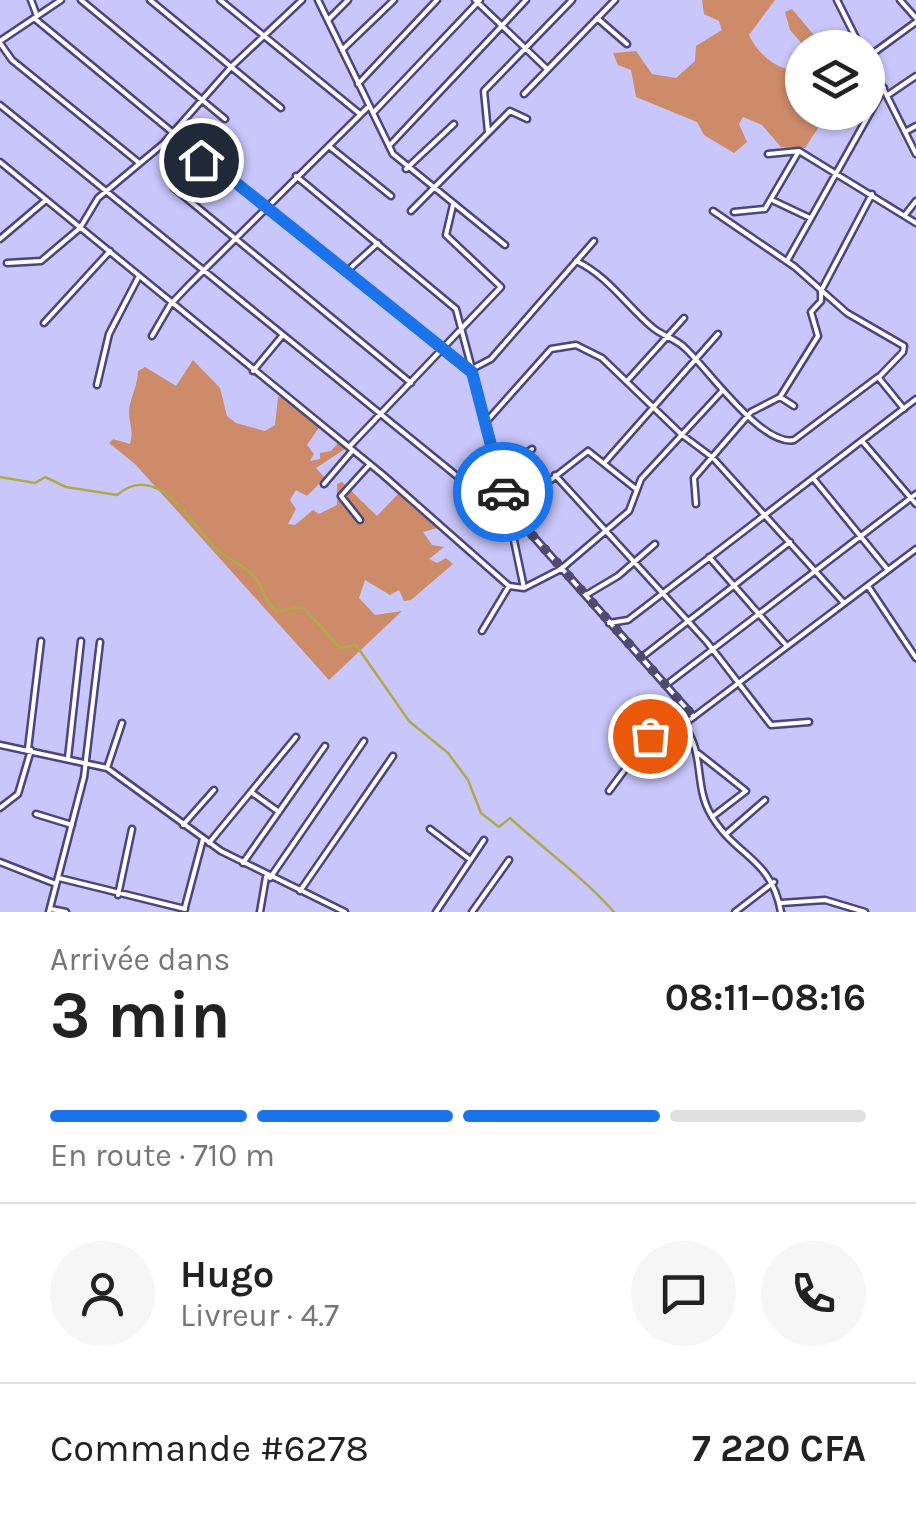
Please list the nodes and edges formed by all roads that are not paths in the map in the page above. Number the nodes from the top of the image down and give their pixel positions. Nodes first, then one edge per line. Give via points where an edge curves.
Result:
1 (31, 0) edge
2 (60, 0) edge
3 (82, 0) edge
4 (150, 0) edge
5 (220, 0) edge
6 (290, 0) edge
7 (302, 0) edge
8 (318, 0) edge
9 (348, 0) edge
10 (394, 0) edge
11 (437, 0) edge
12 (526, 0) edge
13 (572, 0) edge
14 (614, 0) edge
15 (836, 0) edge
16 (900, 0) edge
17 (477, 1) edge
18 (296, 5) junction
19 (36, 17) junction
20 (597, 18) junction
21 (328, 20) junction
22 (916, 20) edge
23 (501, 25) junction
24 (852, 30) edge
25 (264, 37) junction
26 (0, 42) edge
27 (627, 44) dead end
28 (885, 45) edge
29 (524, 47) junction
30 (342, 50) junction
31 (232, 66) junction
32 (549, 70) junction
33 (916, 76) edge
34 (358, 84) junction
35 (885, 90) edge
36 (524, 94) dead end
37 (888, 95) junction
38 (202, 98) junction
39 (0, 106) edge
40 (368, 107) junction
41 (281, 108) dead end
42 (372, 113) junction
43 (360, 114) junction
44 (224, 119) dead end
45 (527, 119) dead end
46 (454, 124) dead end
47 (916, 126) edge
48 (860, 130) edge
49 (172, 132) junction
50 (488, 132) junction
51 (905, 132) junction
52 (388, 146) junction
53 (330, 147) junction
54 (799, 151) junction
55 (768, 154) dead end
56 (916, 154) edge
57 (0, 162) edge
58 (138, 162) junction
59 (406, 169) junction
60 (834, 174) junction
61 (296, 176) junction
62 (174, 188) dead end
63 (433, 188) junction
64 (106, 192) junction
65 (872, 194) junction
66 (391, 196) dead end
67 (46, 200) junction
68 (772, 200) junction
69 (916, 201) edge
70 (454, 205) junction
71 (266, 207) junction
72 (411, 211) dead end
73 (713, 211) dead end
74 (734, 212) dead end
75 (905, 215) junction
76 (810, 218) junction
77 (916, 223) edge
78 (80, 228) junction
79 (0, 239) edge
80 (234, 240) junction
81 (594, 240) dead end
82 (378, 244) junction
83 (505, 246) dead end
84 (110, 252) junction
85 (786, 260) junction
86 (576, 261) junction
87 (7, 264) dead end
88 (202, 271) junction
89 (346, 272) junction
90 (138, 278) junction
91 (821, 291) junction
92 (170, 305) junction
93 (684, 318) dead end
94 (44, 323) dead end
95 (462, 331) junction
96 (659, 333) junction
97 (718, 334) dead end
98 (282, 335) junction
99 (152, 336) dead end
100 (668, 337) junction
101 (662, 343) junction
102 (443, 352) junction
103 (696, 362) junction
104 (253, 371) junction
105 (472, 372) junction
106 (878, 377) junction
107 (627, 381) junction
108 (411, 383) junction
109 (97, 385) dead end
110 (723, 390) junction
111 (780, 396) junction
112 (916, 399) edge
113 (794, 406) dead end
114 (654, 407) junction
115 (904, 409) junction
116 (380, 414) junction
117 (748, 415) junction
118 (486, 422) junction
119 (680, 434) junction
120 (862, 441) junction
121 (351, 449) junction
122 (532, 449) dead end
123 (712, 458) junction
124 (606, 461) junction
125 (370, 464) junction
126 (500, 474) junction
127 (555, 475) junction
128 (813, 478) junction
129 (324, 484) dead end
130 (636, 489) junction
131 (913, 496) edge
132 (696, 504) dead end
133 (916, 504) edge
134 (509, 514) junction
135 (764, 516) junction
136 (360, 520) dead end
137 (606, 533) junction
138 (863, 537) junction
139 (790, 542) junction
140 (655, 544) dead end
141 (916, 551) edge
142 (709, 557) junction
143 (634, 563) junction
144 (561, 569) junction
145 (816, 570) junction
146 (888, 570) junction
147 (509, 586) junction
148 (734, 586) junction
149 (868, 586) junction
150 (524, 588) junction
151 (662, 593) junction
152 (586, 595) junction
153 (844, 604) junction
154 (760, 615) junction
155 (687, 622) junction
156 (610, 623) junction
157 (482, 632) dead end
158 (41, 641) dead end
159 (81, 641) dead end
160 (100, 642) dead end
161 (786, 645) junction
162 (714, 650) junction
163 (642, 657) junction
164 (916, 658) edge
165 (737, 682) junction
166 (666, 686) junction
167 (694, 717) junction
168 (809, 722) dead end
169 (122, 723) dead end
170 (684, 725) junction
171 (296, 737) dead end
172 (364, 741) dead end
173 (1, 745) edge
174 (325, 746) dead end
175 (30, 750) junction
176 (696, 752) junction
177 (0, 753) edge
178 (393, 756) dead end
179 (68, 758) junction
180 (86, 762) junction
181 (107, 768) junction
182 (214, 790) dead end
183 (609, 791) dead end
184 (252, 792) junction
185 (764, 800) dead end
186 (0, 808) edge
187 (279, 812) junction
188 (36, 814) dead end
189 (712, 817) junction
190 (72, 825) junction
191 (184, 825) junction
192 (430, 828) dead end
193 (132, 830) dead end
194 (726, 834) junction
195 (484, 840) dead end
196 (206, 841) junction
197 (468, 858) junction
198 (508, 860) dead end
199 (0, 862) edge
200 (243, 863) junction
201 (268, 876) junction
202 (58, 881) junction
203 (774, 882) junction
204 (300, 891) junction
205 (118, 894) junction
206 (325, 903) junction
207 (779, 903) junction
208 (49, 910) edge
209 (185, 911) edge
210 (66, 912) edge
211 (260, 912) edge
212 (322, 912) edge
213 (346, 912) edge
214 (436, 912) edge
215 (472, 912) edge
216 (735, 912) edge
217 (781, 912) edge
218 (864, 912) edge

1 - 19 street
2 - 19 street
3 - 38 street
4 - 31 street
5 - 25 street
6 - 18 street
7 - 18 street
8 - 21 street
9 - 21 street
10 - 30 street
11 - 34 street
12 - 23 street
13 - 29 street
14 - 20 street
15 - 24 street
16 - 22 street
17 - 23 street
17 - 42 street
18 - 25 street
19 - 26 street
19 - 49 street
20 - 27 street
20 - 32 street
21 - 30 street
22 - 28 street
23 - 29 street
23 - 52 street
25 - 31 street
25 - 43 street
26 - 58 street via 12,60
29 - 32 street
29 - 50 street via 484,91
30 - 34 street
31 - 38 street
31 - 41 street
32 - 36 street
33 - 37 street
34 - 40 street
35 - 37 street
37 - 51 street
38 - 44 street
38 - 49 street
39 - 64 street
40 - 42 street
40 - 43 street
42 - 52 street
43 - 53 street
45 - 50 street via 510,111
46 - 59 street
47 - 51 street
48 - 60 street
49 - 58 street
49 - 71 street via 179,146
50 - 63 street
51 - 56 street
52 - 59 street
53 - 61 street
53 - 66 street
54 - 55 street
54 - 60 street
54 - 68 street
57 - 67 street
58 - 64 street
59 - 63 street
60 - 65 street
60 - 76 street
61 - 71 street
61 - 82 street
62 - 80 street
63 - 70 street
63 - 72 street
64 - 78 street
64 - 88 street
65 - 75 street
65 - 91 street
67 - 78 street
67 - 79 street
68 - 74 street via 760,211
68 - 76 street
69 - 75 street
70 - 83 street
70 - 95 street via 446,235 502,287
71 - 80 street
71 - 89 street
73 - 85 street
75 - 77 street
76 - 85 street
78 - 84 street
78 - 87 street via 41,260
80 - 88 street
80 - 108 street
81 - 86 street
82 - 89 street
82 - 95 street via 448,298
84 - 90 street
84 - 94 street
85 - 91 street
86 - 96 street
86 - 105 street
88 - 92 street
88 - 98 street
89 - 102 street
90 - 92 street
90 - 109 street via 109,334
91 - 106 street via 905,347
91 - 111 street via 810,315 820,334
92 - 99 street
92 - 104 street
93 - 100 street
95 - 102 street
95 - 105 street
96 - 100 street
96 - 101 street
97 - 103 street
98 - 104 street
98 - 116 street
100 - 101 street
100 - 103 street
101 - 107 street
102 - 105 street
102 - 108 street
103 - 110 street
103 - 114 street
104 - 121 street
105 - 118 street
106 - 115 street
106 - 117 street via 791,442
107 - 114 street
107 - 118 street via 593,352 558,345
108 - 116 street
110 - 117 street
110 - 119 street
111 - 113 street
111 - 117 street
112 - 115 street
114 - 119 street
114 - 124 street
115 - 120 street
116 - 121 street
116 - 134 street
117 - 123 street
118 - 126 street
119 - 123 street
119 - 130 street
120 - 128 street
120 - 131 street
121 - 125 street
121 - 129 street
122 - 126 street
123 - 132 street via 694,478
123 - 135 street
124 - 127 street via 588,451
124 - 130 street
125 - 136 street via 341,496
125 - 147 street
126 - 134 street
127 - 134 street
127 - 137 street
128 - 135 street
128 - 138 street
130 - 137 street via 629,512
131 - 133 street
131 - 138 street
134 - 144 street
134 - 150 street
135 - 139 street
135 - 142 street
137 - 143 street
137 - 144 street
138 - 145 street
138 - 146 street
139 - 145 street
139 - 148 street
140 - 143 street
141 - 146 street
142 - 148 street
142 - 151 street
143 - 151 street
143 - 152 street
144 - 150 street
144 - 152 street
145 - 153 street
145 - 154 street
146 - 149 street
147 - 150 street
147 - 157 street
148 - 154 street
148 - 155 street
149 - 153 street
149 - 164 street
151 - 155 street
151 - 156 street via 623,622
152 - 156 street
153 - 161 street
154 - 161 street
154 - 162 street
155 - 162 street
155 - 163 street
156 - 163 street
158 - 175 street
159 - 179 street
160 - 180 street
161 - 165 street
162 - 165 street
162 - 166 street
163 - 166 street
165 - 167 street
165 - 168 street via 774,727
166 - 167 street
167 - 170 street
169 - 181 street
170 - 176 street
170 - 183 street via 663,718
171 - 184 street
172 - 201 street
173 - 175 street
173 - 177 street
174 - 187 street
175 - 179 street
175 - 186 street via 18,794
176 - 189 street
176 - 189 street via 746,790
178 - 204 street
179 - 180 street
180 - 181 street
180 - 190 street
181 - 191 street
182 - 191 street
184 - 187 street
184 - 196 street
185 - 194 street
187 - 200 street
188 - 190 street
189 - 194 street
190 - 202 street
191 - 196 street
192 - 197 street
193 - 205 street
194 - 203 street
195 - 197 street
196 - 200 street
196 - 209 street
197 - 214 street
198 - 215 street
199 - 202 street
200 - 201 street
201 - 204 street
201 - 211 street
202 - 205 street
202 - 208 street
203 - 207 street
203 - 216 street
204 - 206 street
205 - 209 street
206 - 212 street
206 - 213 street
207 - 217 street
207 - 218 street via 825,900
208 - 210 street

